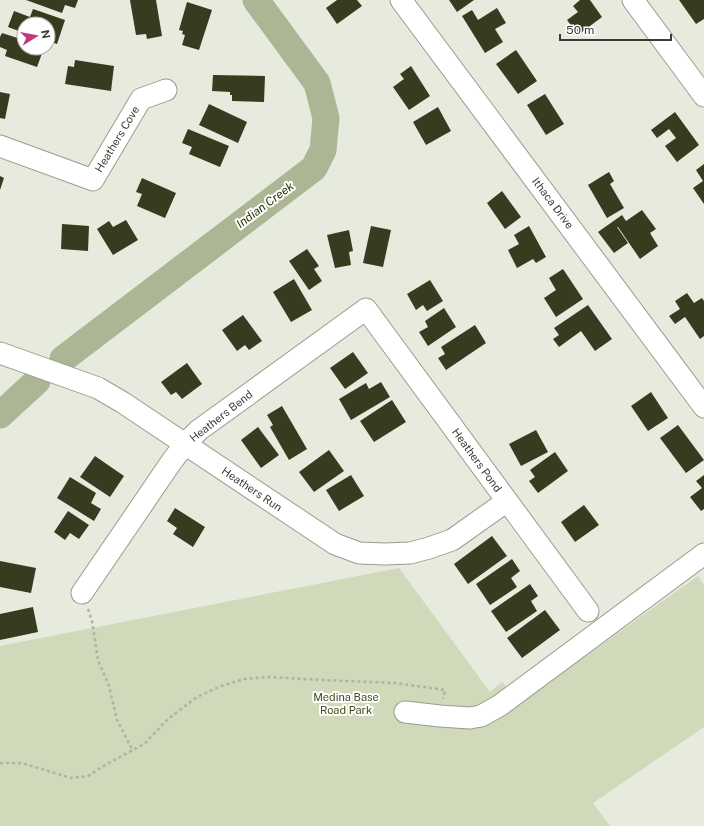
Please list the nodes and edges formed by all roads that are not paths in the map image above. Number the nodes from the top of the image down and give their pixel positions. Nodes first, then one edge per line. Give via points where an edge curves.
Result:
1 (401, 0) edge
2 (633, 0) edge
3 (166, 90) dead end
4 (704, 96) edge
5 (0, 146) edge
6 (366, 309) joint
7 (0, 353) edge
8 (704, 407) edge
9 (185, 444) junction
10 (507, 501) junction
11 (704, 554) edge
12 (82, 593) road end
13 (588, 611) dead end
14 (405, 712) dead end

1 - 8 street, Ithaca Drive
2 - 4 street
3 - 5 street, Heathers Cove via 142,99 93,180
6 - 9 street, Heathers Bend via 199,430
6 - 10 street, Heathers Pond
7 - 9 street, Heathers Run via 98,388
9 - 10 street, Heathers Run via 334,544 359,553 410,553 452,540
9 - 12 street, Heathers Bend
10 - 13 street, Heathers Pond
11 - 14 street via 482,716 460,718

